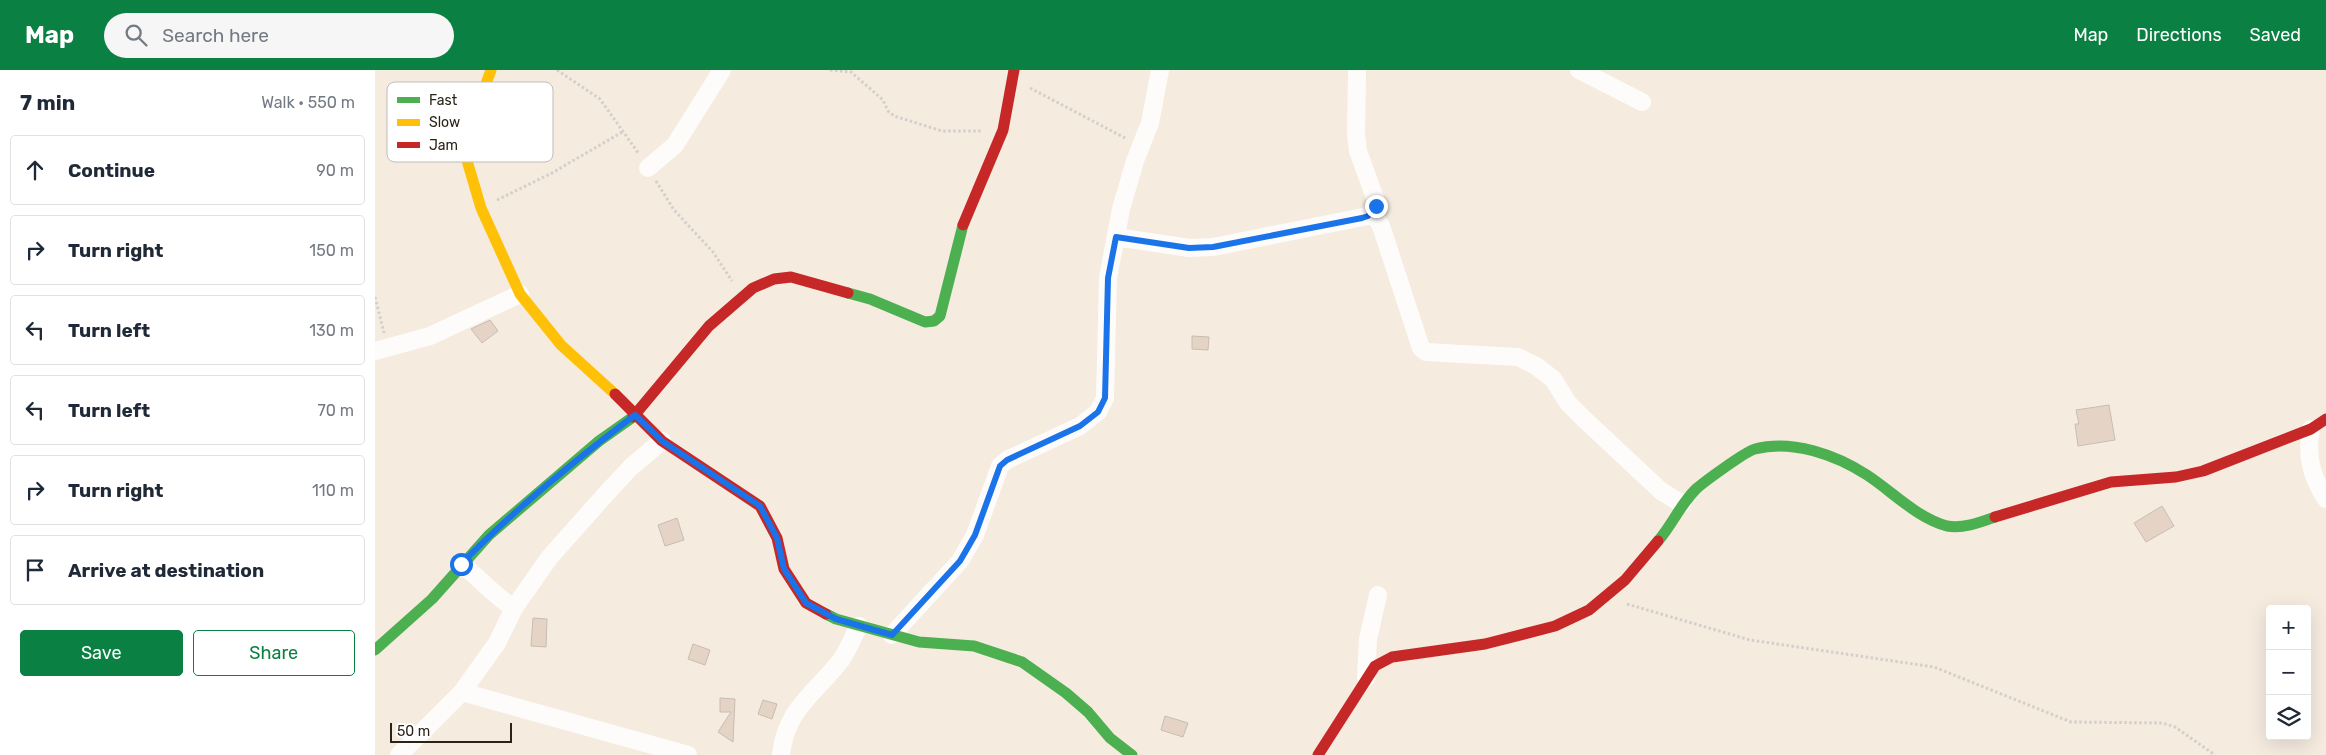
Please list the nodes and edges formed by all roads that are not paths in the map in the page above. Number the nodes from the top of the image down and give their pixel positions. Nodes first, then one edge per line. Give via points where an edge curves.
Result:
1 (491, 70) edge
2 (1160, 70) edge
3 (1357, 70) edge
4 (1579, 70) edge
5 (719, 71) edge
6 (1013, 74) edge
7 (487, 82) edge
8 (1642, 102) dead end
9 (467, 162) edge
10 (648, 168) dead end
11 (1373, 211) junction
12 (1116, 237) junction
13 (520, 294) junction
14 (381, 350) edge
15 (635, 415) junction
16 (2326, 419) edge
17 (2311, 429) junction
18 (662, 441) junction
19 (2326, 499) edge
20 (1683, 504) junction
21 (461, 564) junction
22 (1378, 595) dead end
23 (514, 608) junction
24 (859, 626) junction
25 (892, 635) junction
26 (375, 650) edge
27 (1366, 678) junction
28 (462, 692) junction
29 (403, 754) edge
30 (688, 755) edge
31 (781, 755) edge
32 (1132, 755) edge
33 (1318, 755) edge

1 - 7 street
2 - 12 street via 1150,123 1129,182
3 - 11 street via 1356,134 1375,198
4 - 8 street
5 - 10 street via 675,145
6 - 15 street via 1003,130 964,221 944,306 934,322 925,322 871,299 828,286 791,277 774,279 753,288 709,326
9 - 13 street via 481,208
11 - 12 street via 1362,218 1213,247 1189,248
11 - 20 street via 1425,352 1518,357 1536,366 1553,380 1568,403 1584,419 1661,491
12 - 25 street via 1108,278 1105,398 1098,412 1080,426 1000,466 975,535 960,561
13 - 14 street via 430,336
13 - 15 street via 561,345
15 - 18 street
15 - 21 street via 489,535
16 - 17 street
17 - 19 street via 2309,460 2316,484
17 - 20 street via 2203,471 2175,477 2111,482 1971,525 1935,523 1866,474 1835,458 1790,445 1754,449 1697,488
18 - 23 street via 605,494 549,558
18 - 24 street via 760,506 777,538 784,569 806,603 836,619
20 - 27 street via 1662,536 1625,580 1589,610 1555,626 1485,644 1392,657 1375,666
21 - 23 street via 483,580 495,596
21 - 26 street via 432,599
22 - 27 street via 1368,640
23 - 28 street via 497,643
24 - 25 street
24 - 31 street via 843,658 792,714 783,736
25 - 32 street via 919,642 974,646 1022,662 1066,693 1110,738
27 - 33 street
28 - 29 street
28 - 30 street

